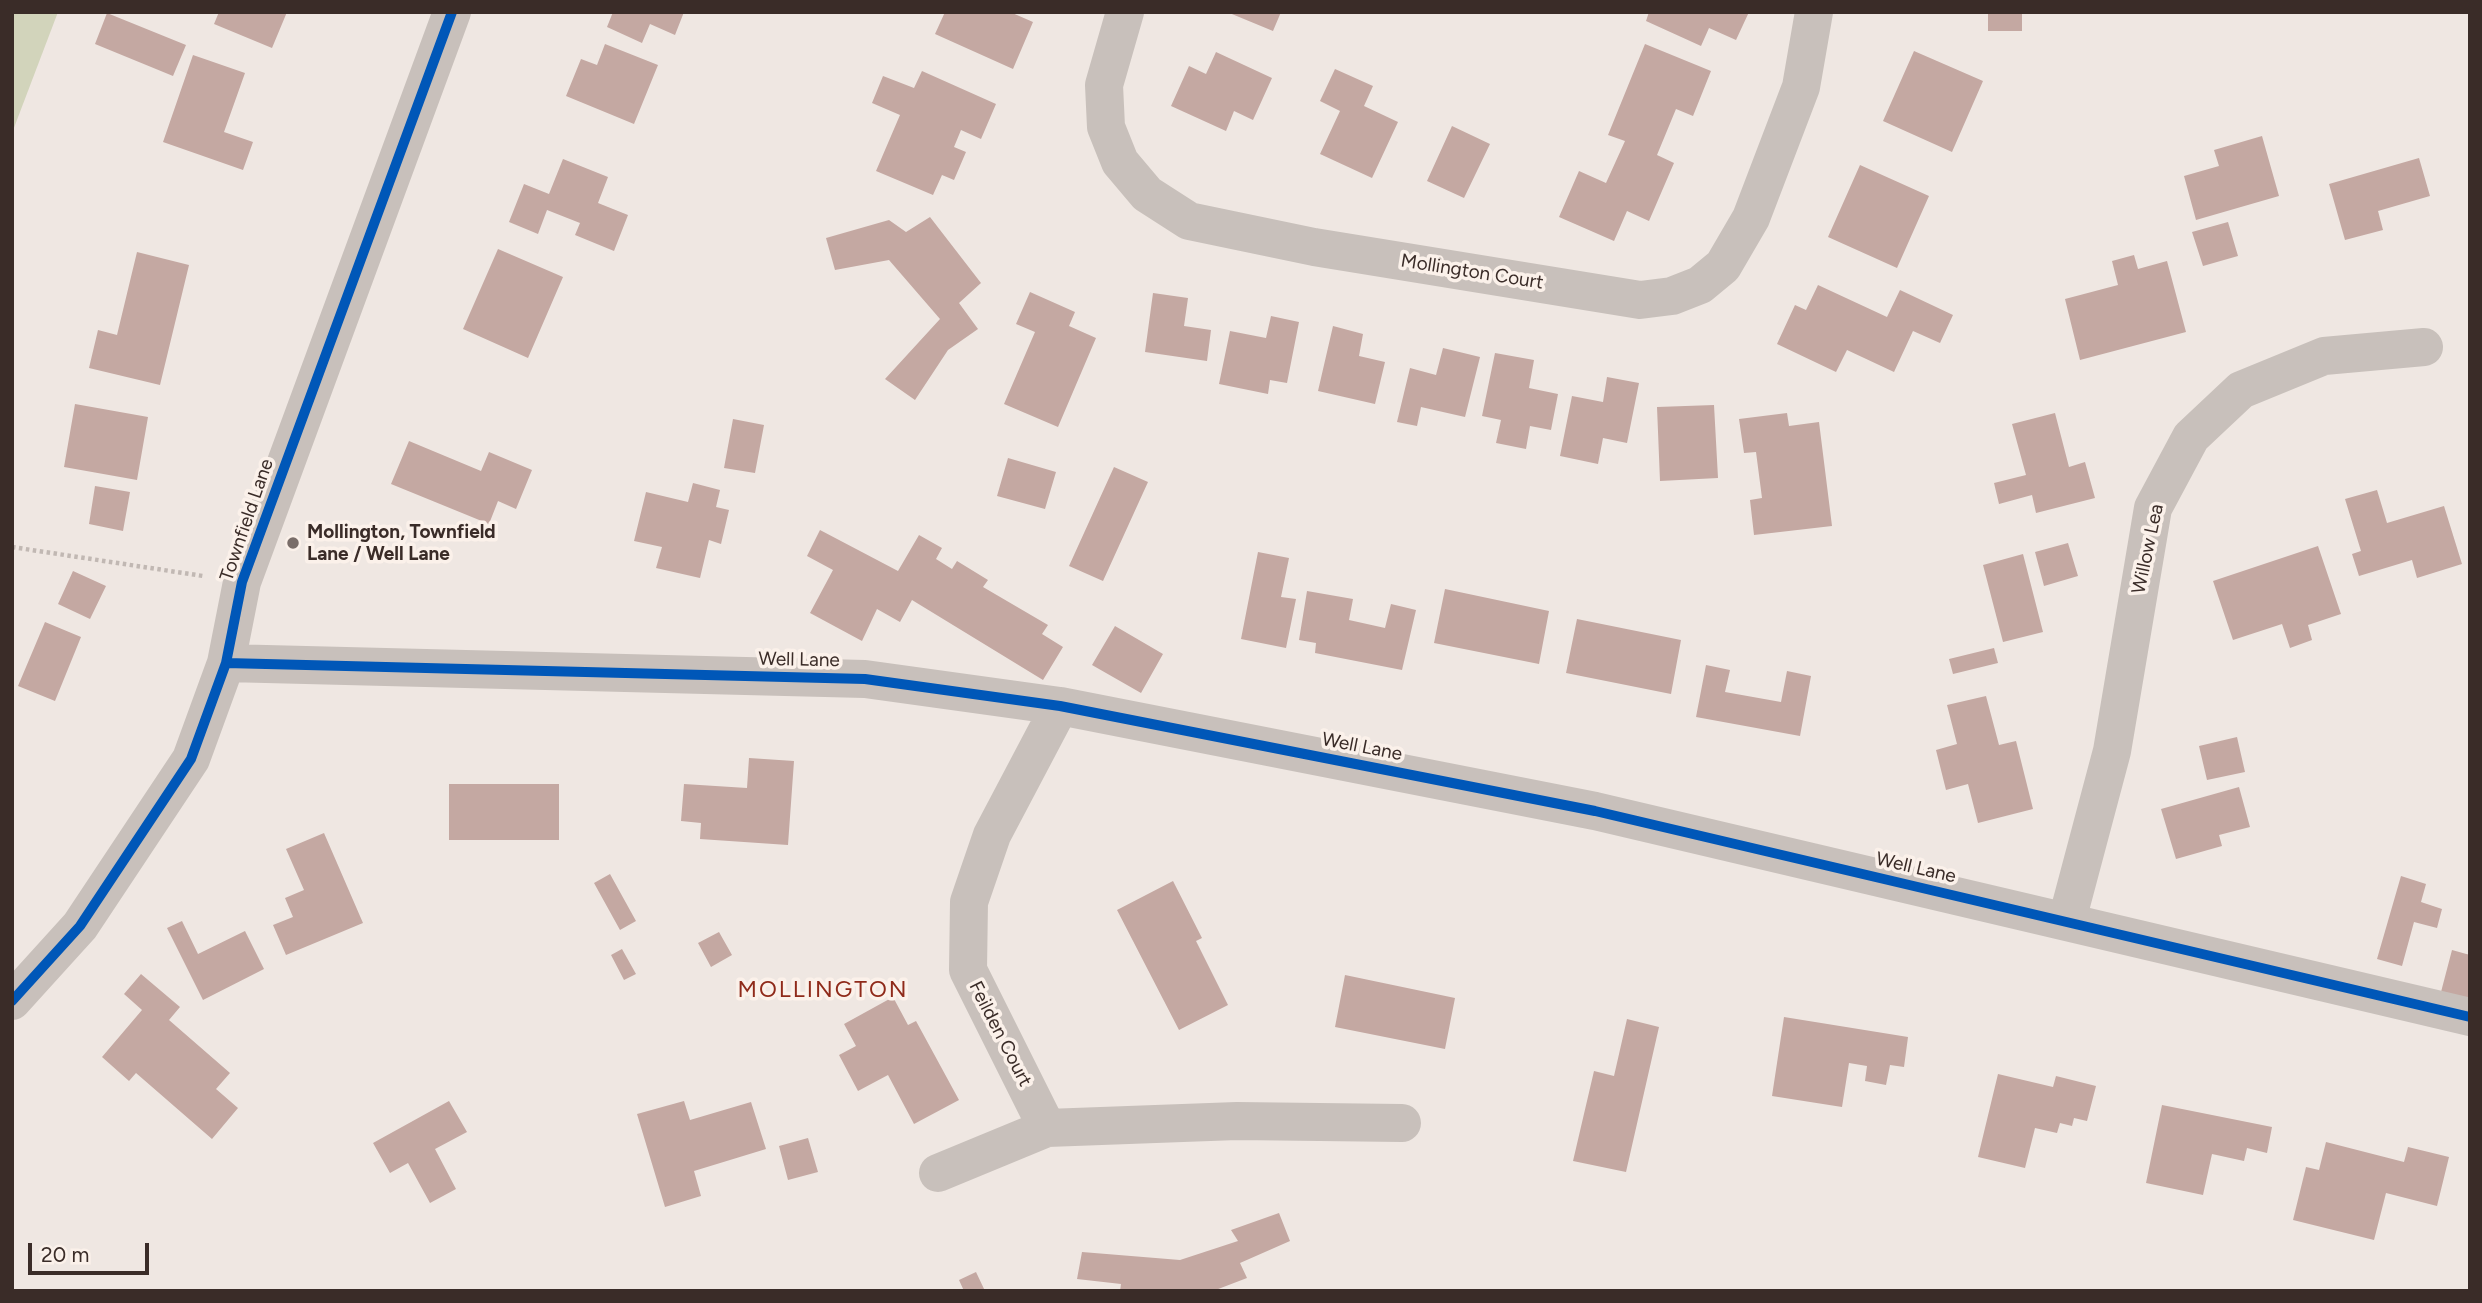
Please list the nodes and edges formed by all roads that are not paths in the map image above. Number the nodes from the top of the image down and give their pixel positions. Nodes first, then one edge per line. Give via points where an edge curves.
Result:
1 (453, 12) edge
2 (1125, 12) edge
3 (1814, 12) edge
4 (2424, 347) dead end
5 (226, 663) junction
6 (1060, 706) junction
7 (2067, 920) junction
8 (12, 1001) edge
9 (2470, 1017) edge
10 (1402, 1123) dead end
11 (1047, 1128) junction
12 (938, 1173) dead end

1 - 5 street, Townfield Lane via 242,582
2 - 3 street, Mollington Court via 1104,85 1106,127 1121,162 1147,194 1189,221 1314,247 1640,300 1672,296 1700,285 1723,266 1751,218 1801,87
4 - 7 street, Willow Lea via 2324,356 2241,390 2191,437 2153,508 2112,751
5 - 6 street, Well Lane via 865,679
5 - 8 street, Townfield Lane via 191,759 80,926
6 - 7 street, Well Lane via 1595,811
6 - 11 street, Feilden Court via 992,835 969,902 968,970
7 - 9 street, Well Lane
10 - 11 street via 1237,1121
11 - 12 street

